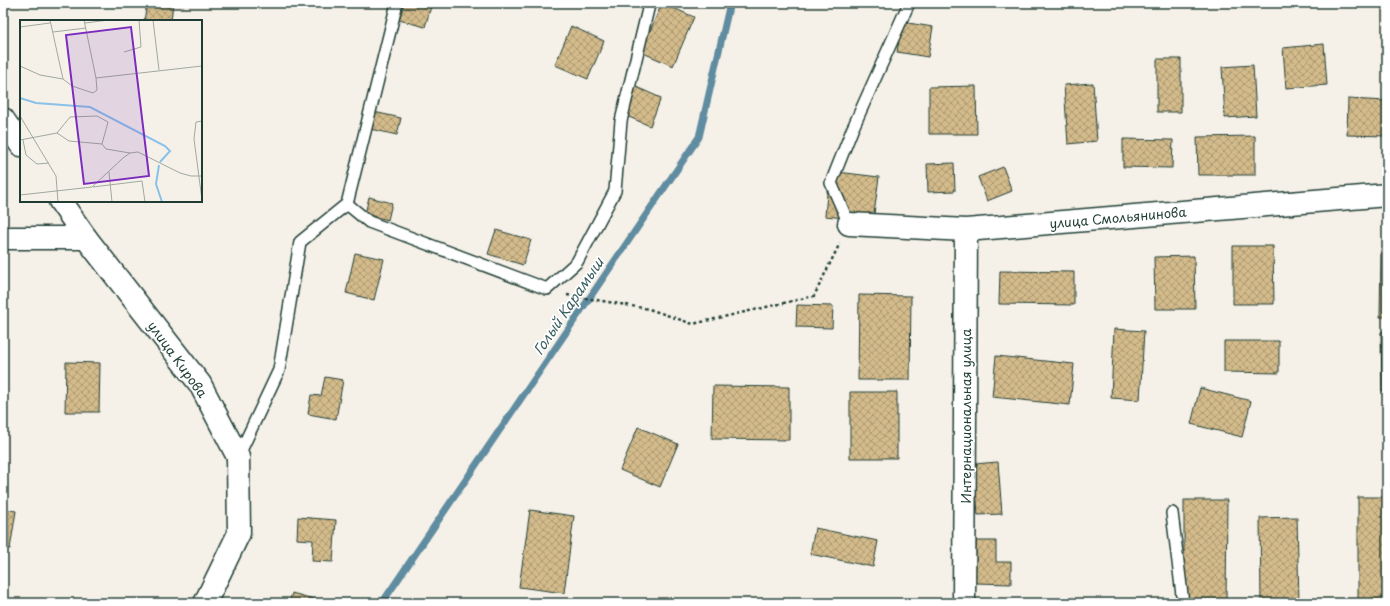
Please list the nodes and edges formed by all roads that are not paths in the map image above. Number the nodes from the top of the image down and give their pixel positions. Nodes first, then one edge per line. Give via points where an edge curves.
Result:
1 (397, 3) edge
2 (648, 3) edge
3 (909, 3) edge
4 (3, 119) edge
5 (20, 144) edge
6 (1387, 195) edge
7 (61, 202) edge
8 (347, 204) junction
9 (849, 224) joint
10 (966, 230) junction
11 (3, 238) edge
12 (86, 238) junction
13 (238, 457) junction
14 (1172, 513) dead end
15 (204, 603) edge
16 (964, 603) edge
17 (1183, 603) edge

1 - 8 lane
2 - 8 lane via 622,121 615,191 577,262 547,289 369,222
3 - 9 lane via 831,183
4 - 5 street
6 - 10 street, улица Смольянинова
7 - 12 street, улица Кирова
8 - 13 lane via 300,242 279,370
9 - 10 street, улица Смольянинова
10 - 16 street, Интернациональная улица
11 - 12 street
12 - 13 street, улица Кирова via 200,384
13 - 15 street, улица Кирова via 239,533
14 - 17 lane

